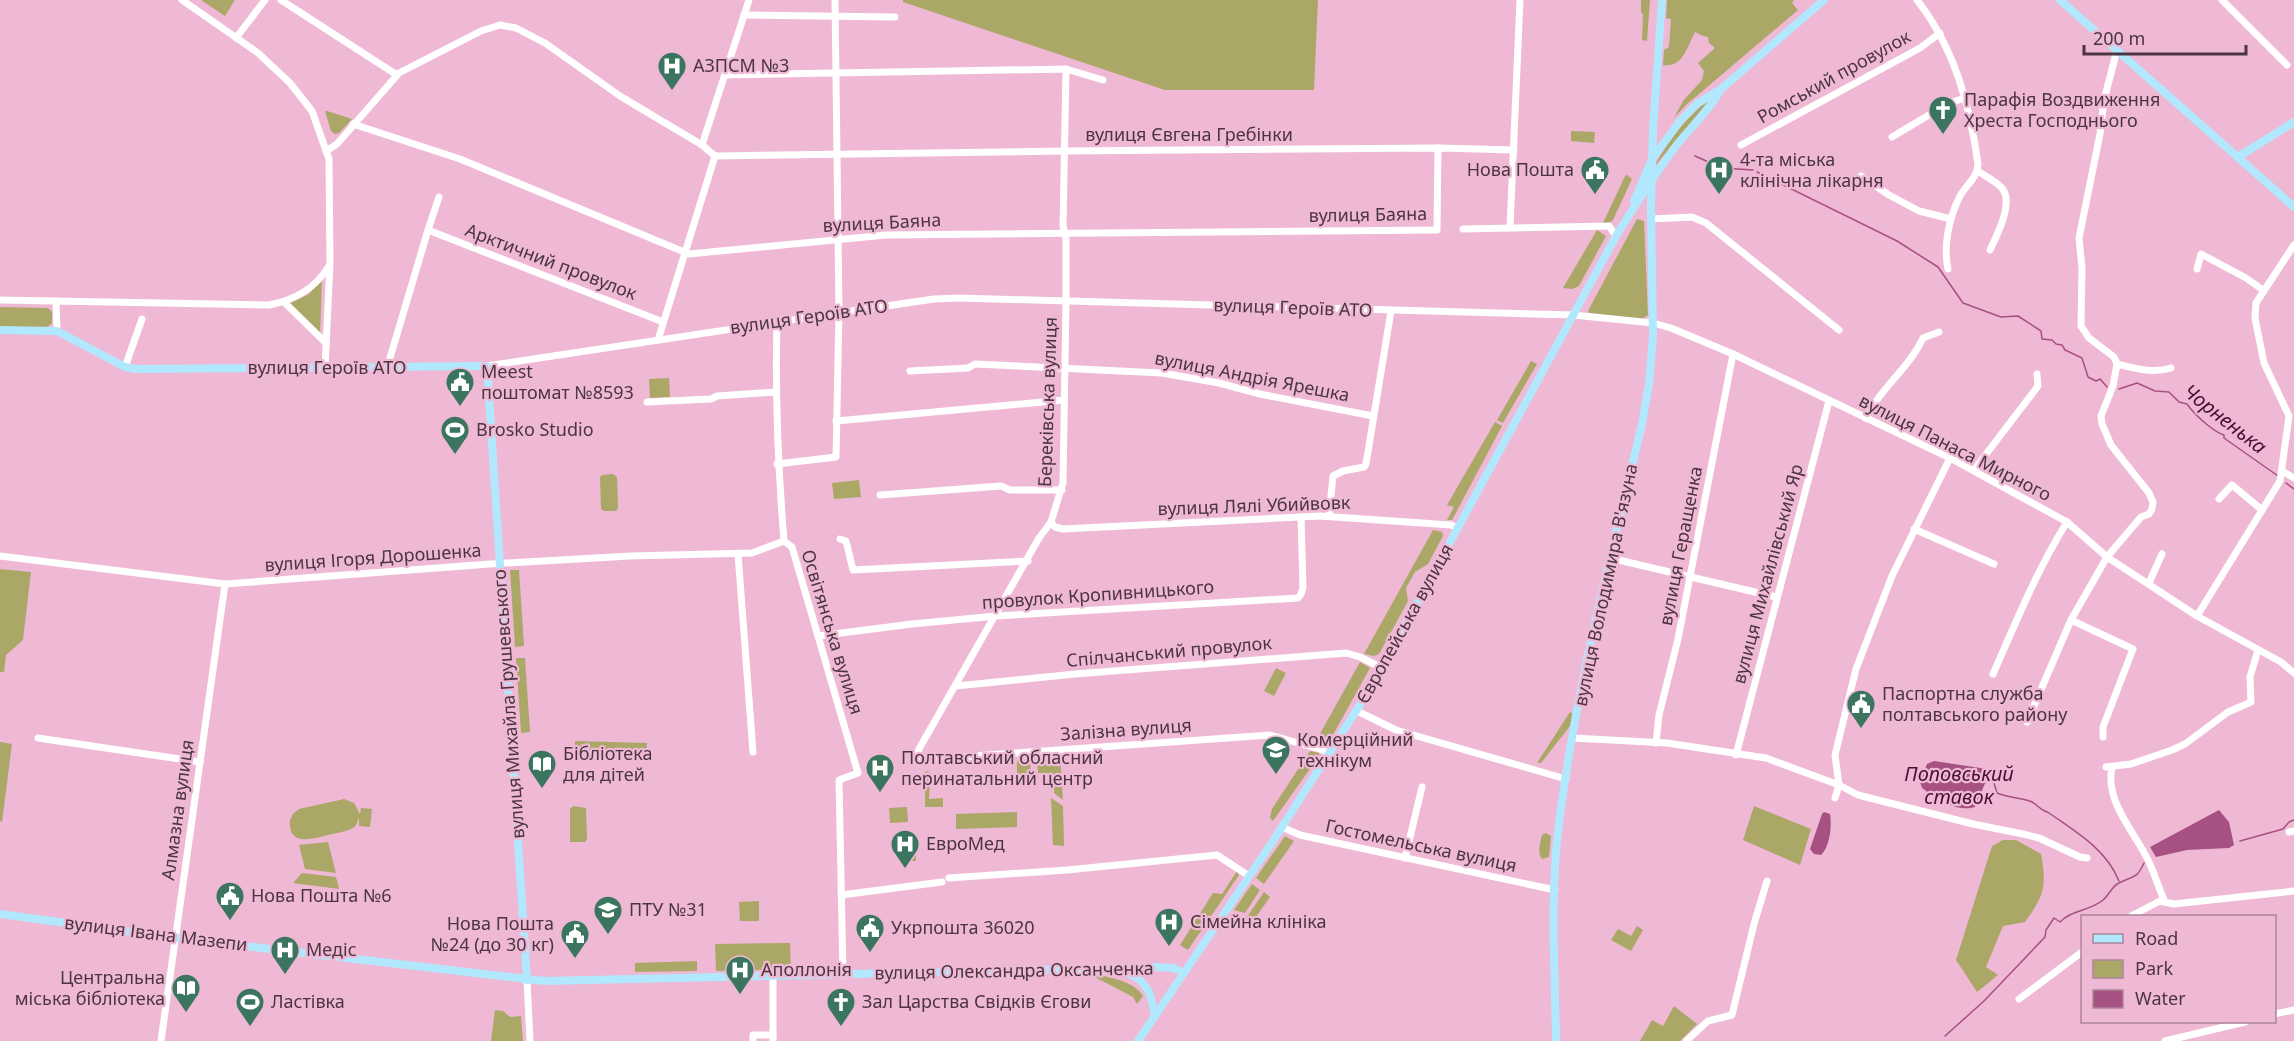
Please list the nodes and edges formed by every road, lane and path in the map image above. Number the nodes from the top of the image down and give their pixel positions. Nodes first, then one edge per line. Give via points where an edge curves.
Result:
1 (182, 0) edge
2 (265, 0) edge
3 (281, 0) edge
4 (749, 0) edge
5 (835, 0) edge
6 (1520, 0) edge
7 (1662, 0) edge
8 (1824, 0) edge
9 (1917, 0) edge
10 (2060, 0) edge
11 (2222, 0) edge
12 (744, 15) junction
13 (835, 16) junction
14 (895, 17) dead end
15 (1940, 33) junction
16 (236, 38) junction
17 (2117, 50) junction
18 (2287, 64) dead end
19 (1066, 69) junction
20 (836, 72) junction
21 (397, 75) junction
22 (725, 75) junction
23 (1103, 80) dead end
24 (1721, 89) junction
25 (1965, 98) junction
26 (2294, 122) edge
27 (353, 124) junction
28 (1892, 137) dead end
29 (702, 145) junction
30 (1741, 145) dead end
31 (1438, 148) junction
32 (1514, 150) junction
33 (326, 151) junction
34 (1065, 151) junction
35 (838, 153) junction
36 (715, 156) junction
37 (2238, 157) junction
38 (1652, 159) junction
39 (1978, 171) junction
40 (1861, 176) dead end
41 (1651, 181) junction
42 (439, 197) dead end
43 (2294, 207) edge
44 (1651, 219) junction
45 (1951, 219) junction
46 (1626, 220) junction
47 (1510, 227) junction
48 (1463, 229) dead end
49 (428, 230) junction
50 (1064, 233) junction
51 (1616, 236) junction
52 (838, 238) junction
53 (2294, 245) edge
54 (1990, 250) dead end
55 (685, 254) junction
56 (330, 263) junction
57 (1948, 269) dead end
58 (2197, 269) dead end
59 (2263, 290) junction
60 (0, 300) edge
61 (1066, 300) junction
62 (56, 301) junction
63 (284, 302) junction
64 (1390, 311) junction
65 (838, 313) junction
66 (1573, 315) junction
67 (142, 319) dead end
68 (663, 322) junction
69 (777, 322) junction
70 (1653, 323) junction
71 (0, 330) edge
72 (1839, 330) dead end
73 (57, 331) junction
74 (1939, 332) dead end
75 (658, 340) junction
76 (326, 343) junction
77 (1733, 354) junction
78 (2117, 364) junction
79 (487, 366) junction
80 (124, 367) junction
81 (325, 368) junction
82 (387, 368) junction
83 (1064, 368) junction
84 (2171, 368) dead end
85 (910, 371) dead end
86 (2037, 374) dead end
87 (775, 392) junction
88 (1064, 400) junction
89 (1829, 401) junction
90 (646, 402) dead end
91 (1373, 416) junction
92 (1865, 418) junction
93 (836, 421) junction
94 (1950, 458) junction
95 (777, 464) junction
96 (1974, 470) junction
97 (2282, 471) junction
98 (2294, 478) edge
99 (1062, 490) junction
100 (880, 495) dead end
101 (2219, 499) dead end
102 (2262, 510) junction
103 (1329, 516) junction
104 (1301, 517) junction
105 (1052, 522) junction
106 (2067, 522) junction
107 (1458, 528) junction
108 (1914, 529) junction
109 (840, 539) dead end
110 (784, 541) junction
111 (738, 554) junction
112 (2162, 554) dead end
113 (0, 556) edge
114 (2107, 557) junction
115 (1610, 558) junction
116 (1028, 561) junction
117 (500, 564) junction
118 (1994, 564) dead end
119 (1690, 578) junction
120 (2149, 583) junction
121 (225, 584) junction
122 (1776, 597) junction
123 (996, 616) junction
124 (2197, 616) junction
125 (2071, 620) junction
126 (818, 636) junction
127 (2258, 650) junction
128 (1382, 668) junction
129 (2294, 673) edge
130 (1994, 674) dead end
131 (956, 686) junction
132 (1357, 711) junction
133 (2027, 722) dead end
134 (2103, 737) dead end
135 (38, 738) dead end
136 (1573, 738) junction
137 (1656, 742) junction
138 (753, 752) dead end
139 (1329, 754) junction
140 (1736, 755) junction
141 (921, 759) joint
142 (200, 762) junction
143 (1566, 779) junction
144 (1839, 785) junction
145 (1422, 787) dead end
146 (1835, 798) dead end
147 (1282, 827) junction
148 (1406, 858) junction
149 (2087, 858) dead end
150 (1249, 876) junction
151 (950, 878) dead end
152 (1767, 881) dead end
153 (942, 882) dead end
154 (1555, 890) junction
155 (2294, 891) edge
156 (841, 895) junction
157 (2165, 902) junction
158 (0, 914) edge
159 (2133, 915) edge
160 (176, 938) junction
161 (2081, 953) edge
162 (1112, 968) junction
163 (1184, 973) junction
164 (843, 975) junction
165 (773, 977) junction
166 (527, 980) junction
167 (2019, 999) dead end
168 (2294, 1010) edge
169 (2276, 1014) edge
170 (1155, 1016) junction
171 (2238, 1023) edge
172 (773, 1038) edge
173 (161, 1041) edge
174 (530, 1041) edge
175 (753, 1041) edge
176 (1138, 1041) edge
177 (1556, 1041) edge
178 (1686, 1041) edge
179 (2165, 1041) edge

1 - 16 street
2 - 16 street
3 - 21 street
4 - 12 street
5 - 13 street
6 - 32 street
7 - 38 main road, вулиця Володимира В'язуна
8 - 24 main road, Європейська вулиця
9 - 15 street
10 - 17 main road
11 - 18 street
12 - 13 street
12 - 22 street
13 - 14 street
13 - 20 street
15 - 25 street
15 - 30 street, Ромський провулок via 1920,48
16 - 33 street via 290,83 312,111
17 - 37 main road
17 - 78 street via 2079,238 2081,326
19 - 20 street
19 - 23 street
19 - 34 street, Береківська вулиця
20 - 22 street
20 - 35 street
21 - 27 street
21 - 29 street via 492,27 508,25 545,43 620,96
22 - 29 street
24 - 38 main road, Європейська вулиця via 1698,103 1680,121
24 - 41 main road, Європейська вулиця
25 - 28 street via 1949,103
25 - 39 street
26 - 37 main road
27 - 33 street
27 - 55 street, вулиця Баяна via 460,159
29 - 36 street
31 - 32 street, вулиця Євгена Гребінки
31 - 34 street, вулиця Євгена Гребінки
31 - 50 street, вулиця Баяна via 1437,230
32 - 47 street
33 - 56 street
34 - 35 street, вулиця Євгена Гребінки
34 - 50 street, Береківська вулиця
35 - 36 street, вулиця Євгена Гребінки
35 - 52 street
36 - 55 street
37 - 43 main road
38 - 41 main road, вулиця Володимира В'язуна
38 - 46 main road, Європейська вулиця
39 - 45 street via 1960,196
39 - 54 street via 2003,188 2006,196 2003,222
40 - 45 street via 1919,210
41 - 44 main road, вулиця Володимира В'язуна
41 - 46 main road, Європейська вулиця
42 - 49 street
44 - 70 main road, вулиця Володимира В'язуна
44 - 72 street via 1692,217 1706,224
45 - 57 street via 1945,258
46 - 51 main road, Європейська вулиця
47 - 48 street
47 - 51 street via 1609,226
49 - 68 street, Арктичний провулок
49 - 82 street
50 - 52 street, вулиця Баяна
50 - 61 street, Береківська вулиця
51 - 66 main road, Європейська вулиця
52 - 55 street, вулиця Баяна
52 - 65 street
53 - 59 street
55 - 68 street
56 - 63 street via 314,285
56 - 76 street
58 - 59 street via 2201,254
59 - 97 street via 2256,303 2257,337 2264,363 2289,416
60 - 62 street
61 - 64 street, вулиця Героїв АТО
61 - 65 street, вулиця Героїв АТО via 934,300
61 - 83 street, Береківська вулиця
62 - 63 street via 260,306
62 - 73 street
63 - 76 street
64 - 66 street, вулиця Героїв АТО
64 - 91 street
65 - 69 street, вулиця Героїв АТО
65 - 93 street
66 - 70 street, вулиця Панаса Мирного
66 - 107 main road, Європейська вулиця
67 - 80 street
68 - 75 street
69 - 75 street, вулиця Героїв АТО
69 - 87 street, Освітянська вулиця
70 - 77 street, вулиця Панаса Мирного
70 - 115 main road, вулиця Володимира В'язуна via 1642,424
71 - 73 main road, вулиця Героїв АТО
73 - 80 main road, вулиця Героїв АТО
74 - 92 street via 1923,338 1914,357 1873,403
75 - 79 street, вулиця Героїв АТО
76 - 81 street
77 - 89 street, вулиця Панаса Мирного
77 - 119 street, вулиця Геращенка
78 - 84 street via 2143,370
78 - 114 street via 2102,424 2110,445 2153,502 2149,514 2141,517
79 - 82 main road, вулиця Героїв АТО
79 - 117 main road, вулиця Михайла Грушевського
80 - 81 main road, вулиця Героїв АТО
81 - 82 main road, вулиця Героїв АТО
83 - 85 street, вулиця Андрія Ярешка via 975,364 968,368
83 - 88 street, Береківська вулиця
83 - 91 street, вулиця Андрія Ярешка via 1162,373
86 - 96 street via 2038,386
87 - 90 street
87 - 95 street, Освітянська вулиця
88 - 93 street
88 - 99 street, Береківська вулиця
89 - 92 street, вулиця Панаса Мирного
89 - 122 street, вулиця Михайлівський Яр
91 - 103 street via 1366,464 1333,476
92 - 94 street, вулиця Панаса Мирного
93 - 95 street via 836,457
94 - 96 street, вулиця Панаса Мирного
94 - 108 street
95 - 110 street, Освітянська вулиця
96 - 106 street, вулиця Панаса Мирного
97 - 98 street
97 - 102 street
99 - 100 street via 1010,490 1001,486
99 - 105 street, Береківська вулиця
101 - 102 street via 2232,485
102 - 124 street
103 - 104 street, вулиця Лялі Убийвовк
103 - 107 street, вулиця Лялі Убийвовк
104 - 105 street, вулиця Лялі Убийвовк via 1063,529
104 - 123 street, провулок Кропивницького via 1303,588 1298,598
105 - 116 street, Береківська вулиця
106 - 114 street, вулиця Панаса Мирного
106 - 130 street via 2031,587
107 - 128 main road, Європейська вулиця
108 - 118 street
108 - 144 street via 1876,611 1850,689 1835,755
109 - 116 street via 846,541 851,569 855,570
110 - 111 street, вулиця Ігоря Дорошенка
110 - 126 street, Освітянська вулиця via 792,547
111 - 117 street, вулиця Ігоря Дорошенка
111 - 138 street
112 - 120 street
113 - 121 street, вулиця Ігоря Дорошенка
114 - 120 street, вулиця Панаса Мирного
114 - 125 street
115 - 119 street
115 - 136 main road, вулиця Володимира В'язуна
116 - 123 street, Береківська вулиця
117 - 121 street, вулиця Ігоря Дорошенка
117 - 166 main road, вулиця Михайла Грушевського
119 - 122 street
119 - 137 street, вулиця Геращенка
120 - 124 street, вулиця Панаса Мирного
121 - 142 street, Алмазна вулиця
122 - 140 street, вулиця Михайлівський Яр
123 - 126 street, провулок Кропивницького
123 - 131 street, Береківська вулиця
124 - 127 street, вулиця Панаса Мирного
125 - 133 street
125 - 134 street via 2133,649 2103,727
126 - 156 street, Освітянська вулиця via 858,773 839,780
127 - 129 street, вулиця Панаса Мирного
127 - 157 street via 2250,677 2251,702 2228,712 2178,747 2131,764 2109,767 2123,818 2150,864
128 - 131 street, Спілчанський провулок via 1346,653
128 - 132 main road, Європейська вулиця
131 - 141 street, Береківська вулиця via 918,752
132 - 139 main road, Європейська вулиця
132 - 143 street via 1396,730
135 - 142 street
136 - 137 street
136 - 143 main road, вулиця Володимира В'язуна
137 - 140 street
139 - 141 street, Залізна вулиця via 1270,735
139 - 147 main road, Європейська вулиця
140 - 144 street via 1766,759
142 - 160 street, Алмазна вулиця
143 - 154 main road, вулиця Володимира В'язуна
144 - 146 street
144 - 149 street via 1883,802 2031,836
145 - 148 street
147 - 148 street, Гостомельська вулиця via 1300,835
147 - 150 main road, Європейська вулиця
148 - 154 street, Гостомельська вулиця
150 - 151 street via 1217,855
150 - 163 main road, Європейська вулиця
152 - 178 street via 1732,1015 1708,1021
153 - 156 street
154 - 177 main road, вулиця Володимира В'язуна
155 - 157 street
156 - 164 street
157 - 159 street
158 - 160 main road, вулиця Івана Мазепи
160 - 166 main road, вулиця Івана Мазепи
160 - 173 street, Алмазна вулиця
161 - 167 street
162 - 163 main road, вулиця Олександра Оксанченка via 1174,968
162 - 164 main road, вулиця Олександра Оксанченка
162 - 170 main road via 1144,984
163 - 170 main road, Європейська вулиця
164 - 165 main road, вулиця Олександра Оксанченка
165 - 166 main road, вулиця Олександра Оксанченка
165 - 172 street
166 - 174 street, вулиця Михайла Грушевського
168 - 169 street
170 - 176 main road, Європейська вулиця
171 - 179 street via 2205,1028
172 - 175 street via 753,1035

